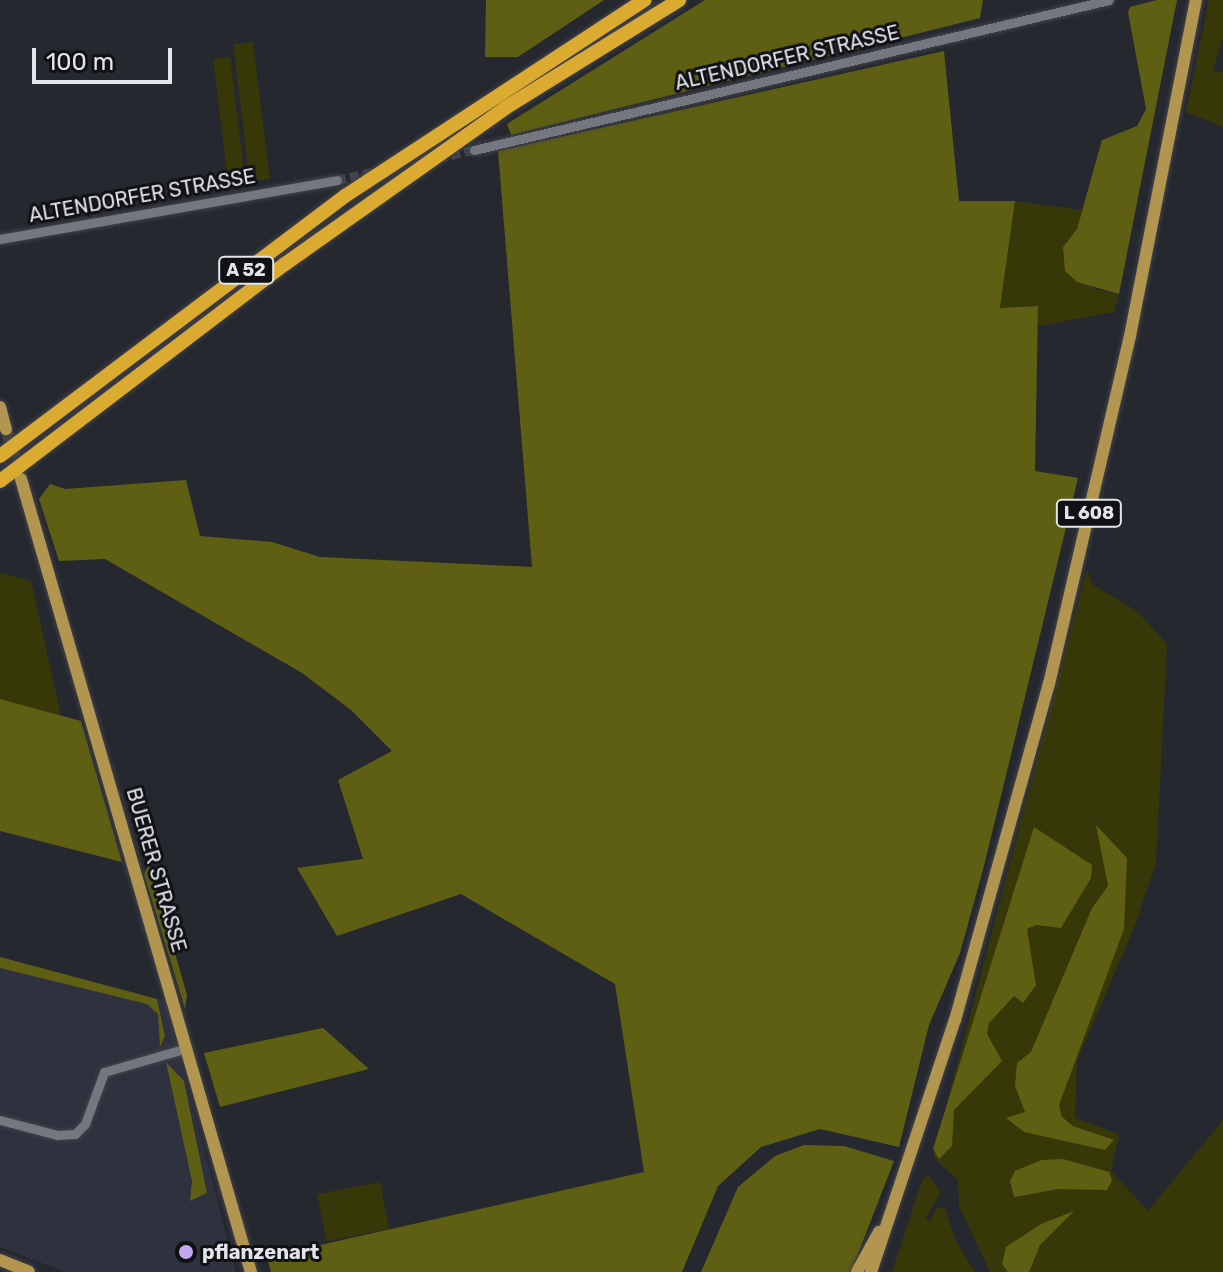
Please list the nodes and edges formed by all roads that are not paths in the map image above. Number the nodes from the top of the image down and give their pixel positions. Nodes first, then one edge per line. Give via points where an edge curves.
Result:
1 (644, 0) edge
2 (679, 0) edge
3 (1109, 0) edge
4 (1196, 0) edge
5 (474, 150) tunnel mouth
6 (337, 180) tunnel mouth
7 (0, 239) edge
8 (0, 407) edge
9 (6, 429) dead end
10 (0, 456) edge
11 (21, 479) tunnel mouth
12 (0, 481) edge
13 (187, 1048) junction
14 (0, 1120) edge
15 (896, 1201) junction
16 (0, 1260) edge
17 (29, 1272) edge
18 (251, 1272) edge
19 (857, 1272) edge
20 (871, 1272) edge
21 (879, 1272) edge

1 - 10 highway, A 52 via 345,196
2 - 12 highway, A 52 via 505,108 310,246
3 - 5 street, ALTENDORFER STRASSE
4 - 15 main road, L 608 via 1130,336 1053,670 980,937
6 - 7 street, ALTENDORFER STRASSE
8 - 9 main road
11 - 13 main road, BUERER STRASSE
13 - 14 street via 104,1072 85,1124 75,1134 57,1135
13 - 18 main road, BUERER STRASSE
15 - 19 main road
15 - 20 main road, L 608
15 - 21 main road
16 - 17 main road

